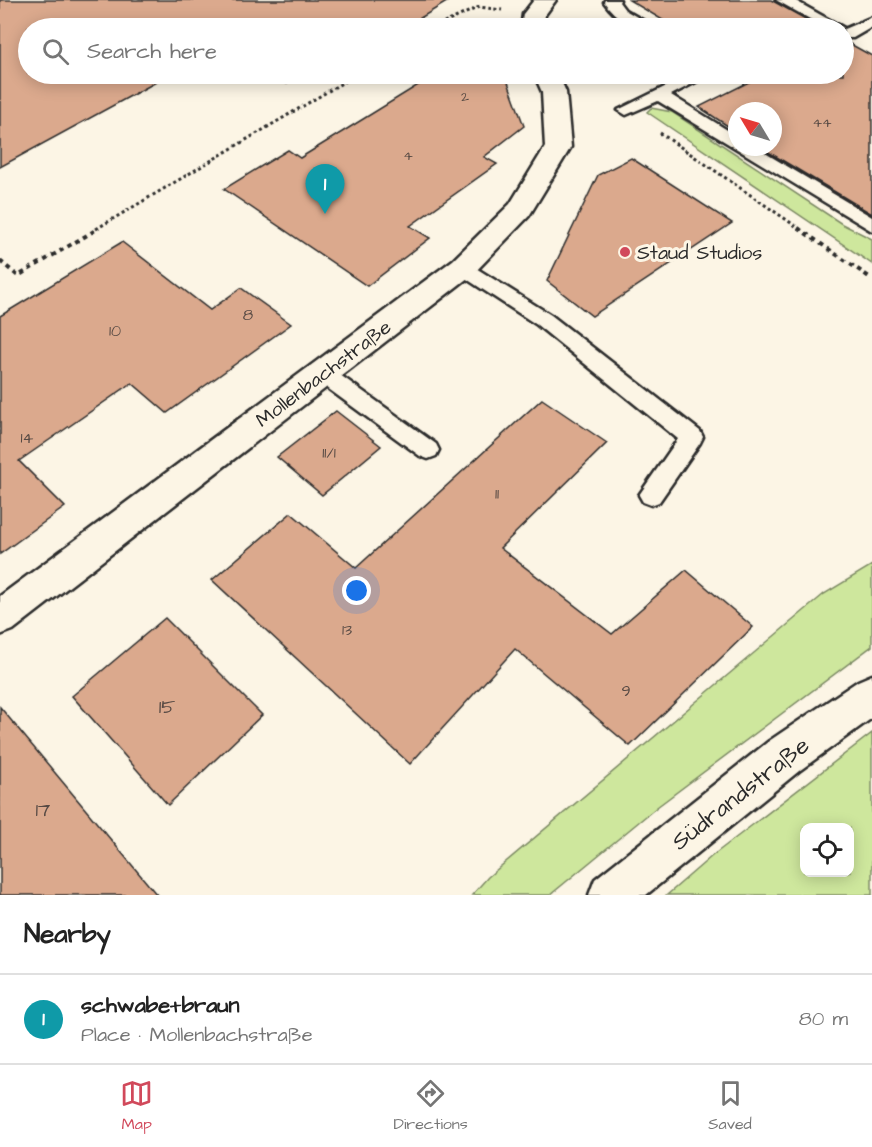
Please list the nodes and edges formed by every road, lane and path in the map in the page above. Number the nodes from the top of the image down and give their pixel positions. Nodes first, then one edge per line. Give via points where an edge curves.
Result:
1 (613, 0) edge
2 (783, 0) edge
3 (537, 14) edge
4 (455, 18) edge
5 (629, 18) edge
6 (817, 18) edge
7 (872, 21) edge
8 (854, 32) edge
9 (340, 84) edge
10 (550, 84) edge
11 (684, 84) edge
12 (661, 96) junction
13 (626, 110) dead end
14 (657, 130) dead end
15 (728, 137) edge
16 (758, 156) edge
17 (872, 225) edge
18 (0, 261) edge
19 (463, 267) junction
20 (872, 279) edge
21 (322, 373) junction
22 (428, 450) dead end
23 (651, 495) dead end
24 (0, 618) edge
25 (872, 694) edge
26 (610, 895) edge

1 - 5 lane via 620,13
2 - 6 lane
3 - 4 path via 479,7
7 - 8 lane
9 - 18 path via 18,276
10 - 19 street, Mollenbachstraße via 558,147 520,210
11 - 12 lane
12 - 13 lane
12 - 15 lane
14 - 20 path
16 - 17 lane
19 - 21 street, Mollenbachstraße
19 - 23 lane via 544,320 692,437
21 - 22 lane
21 - 24 street, Mollenbachstraße
25 - 26 street, Südrandstraße via 784,756

